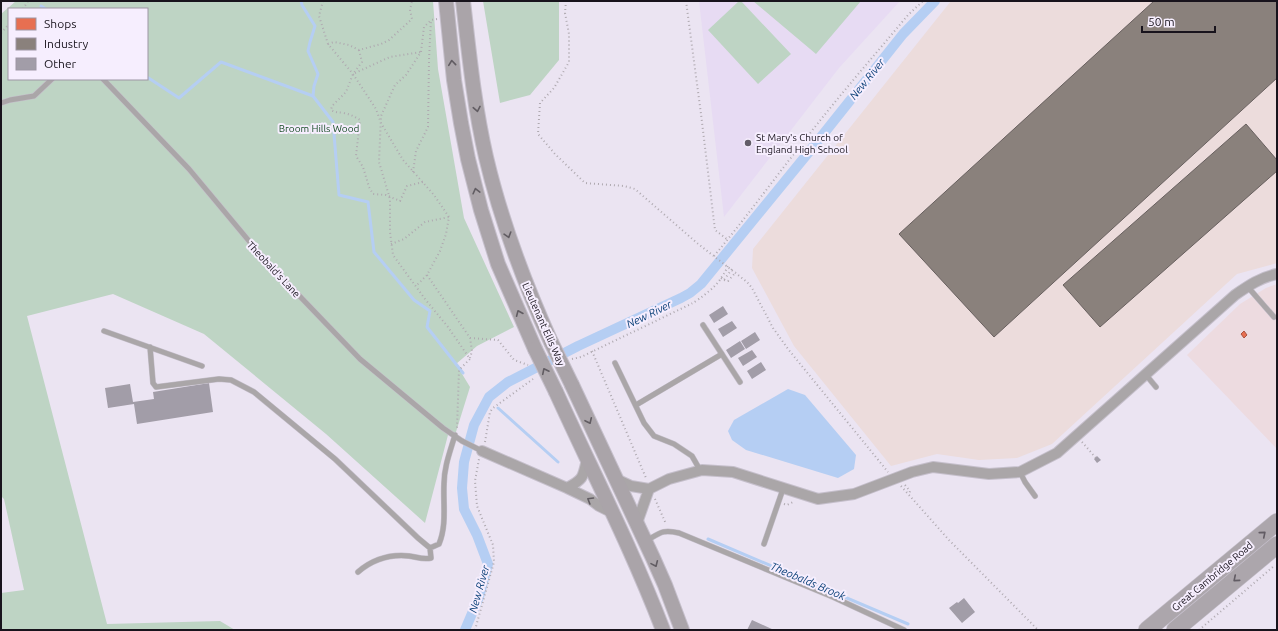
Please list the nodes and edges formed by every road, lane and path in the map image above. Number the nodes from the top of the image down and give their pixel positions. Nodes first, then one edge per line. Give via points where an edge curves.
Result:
1 (322, 1) edge
2 (412, 1) edge
3 (446, 1) edge
4 (463, 1) edge
5 (566, 1) edge
6 (686, 1) edge
7 (923, 1) edge
8 (447, 15) junction
9 (432, 20) junction
10 (8, 25) edge
11 (1, 33) edge
12 (328, 44) junction
13 (359, 50) junction
14 (421, 52) junction
15 (353, 74) junction
16 (51, 80) edge
17 (104, 80) edge
18 (1, 103) edge
19 (381, 123) junction
20 (413, 172) junction
21 (423, 182) junction
22 (388, 196) junction
23 (449, 217) junction
24 (728, 240) junction
25 (391, 244) junction
26 (714, 256) junction
27 (728, 266) junction
28 (732, 269) junction
29 (736, 272) junction
30 (1277, 274) edge
31 (427, 275) junction
32 (723, 279) junction
33 (416, 286) junction
34 (1247, 286) junction
35 (1274, 317) dead end
36 (703, 324) dead end
37 (104, 331) dead end
38 (470, 338) junction
39 (150, 346) junction
40 (592, 351) junction
41 (722, 354) junction
42 (470, 359) junction
43 (568, 360) dead end
44 (615, 364) dead end
45 (528, 365) dead end
46 (202, 366) dead end
47 (1146, 375) junction
48 (533, 379) dead end
49 (740, 382) dead end
50 (1156, 387) dead end
51 (636, 405) junction
52 (455, 435) junction
53 (1076, 437) junction
54 (487, 438) dead end
55 (479, 452) junction
56 (1096, 458) dead end
57 (587, 459) junction
58 (700, 470) junction
59 (887, 470) dead end
60 (1020, 472) junction
61 (616, 479) junction
62 (902, 481) dead end
63 (898, 483) dead end
64 (567, 488) junction
65 (650, 489) junction
66 (783, 489) junction
67 (908, 495) junction
68 (1035, 496) dead end
69 (779, 501) junction
70 (796, 501) dead end
71 (613, 513) junction
72 (1277, 522) edge
73 (636, 523) junction
74 (668, 530) junction
75 (645, 541) junction
76 (764, 544) dead end
77 (1277, 545) edge
78 (430, 548) junction
79 (1277, 564) edge
80 (358, 572) dead end
81 (476, 630) edge
82 (664, 630) edge
83 (682, 630) edge
84 (904, 630) edge
85 (1038, 630) edge
86 (1147, 630) edge
87 (1175, 630) edge
88 (1199, 630) edge

1 - 12 path via 319,16
2 - 13 path via 412,20 402,30 381,44
3 - 8 main road, Lieutenant Ellis Way
4 -> 61 main road, Lieutenant Ellis Way, bridge via 472,81 497,200 533,301
5 - 26 path via 569,62 554,88 540,103 538,134 585,183 635,189
6 - 24 path via 715,230
7 - 24 path via 908,15 804,141
8 - 9 path
57 -> 8 main road, Lieutenant Ellis Way, bridge via 498,264 468,159 454,80
9 - 14 path via 424,27
9 - 20 path via 428,127 416,151
10 - 11 path
12 - 13 path via 334,42
12 - 15 path
13 - 15 path via 362,62
14 - 15 path via 390,57
14 - 19 path via 406,75 395,85
15 - 19 path via 376,109
15 - 22 path via 346,92 331,110 344,112 360,120 356,156 373,194
16 - 18 lane via 34,96
17 - 52 lane, Theobald's Lane via 189,169 264,259 360,359 443,428
19 - 20 path
19 - 22 path via 379,162
20 - 21 path
21 - 22 path via 407,186 400,201
21 - 23 path
22 - 25 path
23 - 25 path via 425,222 404,239
23 - 31 path via 440,251
24 - 26 path
25 - 33 path via 393,255
26 - 27 path
27 - 28 path
27 - 32 path via 723,273
28 - 29 path
28 - 32 path
29 - 32 path via 728,281
29 - 59 path via 752,288 773,328 788,349
30 - 34 street
31 - 33 path
31 - 38 path
32 - 40 path via 691,304
33 - 42 path
34 - 35 lane
34 - 47 street
36 - 41 lane
37 - 39 lane
38 - 42 path
38 - 45 path via 498,340 514,360
39 - 46 lane
39 - 78 lane via 153,383 156,387 219,379 231,380 254,392 315,441
40 - 43 path
40 - 65 path
41 - 49 lane
41 - 51 lane
42 - 52 path via 459,370 458,427
44 - 51 lane
47 - 50 lane
47 - 53 street
48 - 54 path via 493,408 486,431
51 - 58 lane via 644,423 654,436 674,444 692,456
52 - 55 lane, Theobald's Lane
52 - 78 lane via 445,470 444,530 439,544
53 - 56 path
53 - 60 street via 1057,453
55 - 64 street
55 - 81 path via 475,481 477,506 493,545 494,562
57 - 64 street via 582,478
57 - 71 main road, Lieutenant Ellis Way
58 - 65 street via 669,479
58 - 66 street via 733,472
60 - 66 street via 989,474 933,467 912,472 854,494 818,499
60 - 68 lane
61 - 65 street via 631,486
61 - 73 main road, Lieutenant Ellis Way
62 - 67 path via 910,491
63 - 67 path
71 -> 64 street
65 - 73 street
65 - 74 path
66 - 69 lane
67 - 85 path
69 - 70 path via 786,505
69 - 76 lane
71 - 82 main road, Lieutenant Ellis Way
86 -> 72 highway, Great Cambridge Road
73 - 75 main road, Lieutenant Ellis Way
74 - 75 lane
74 - 84 lane via 833,597
75 -> 83 main road, Lieutenant Ellis Way
77 -> 87 highway, Great Cambridge Road
78 - 80 lane via 431,558 387,557 374,561
79 - 88 path

